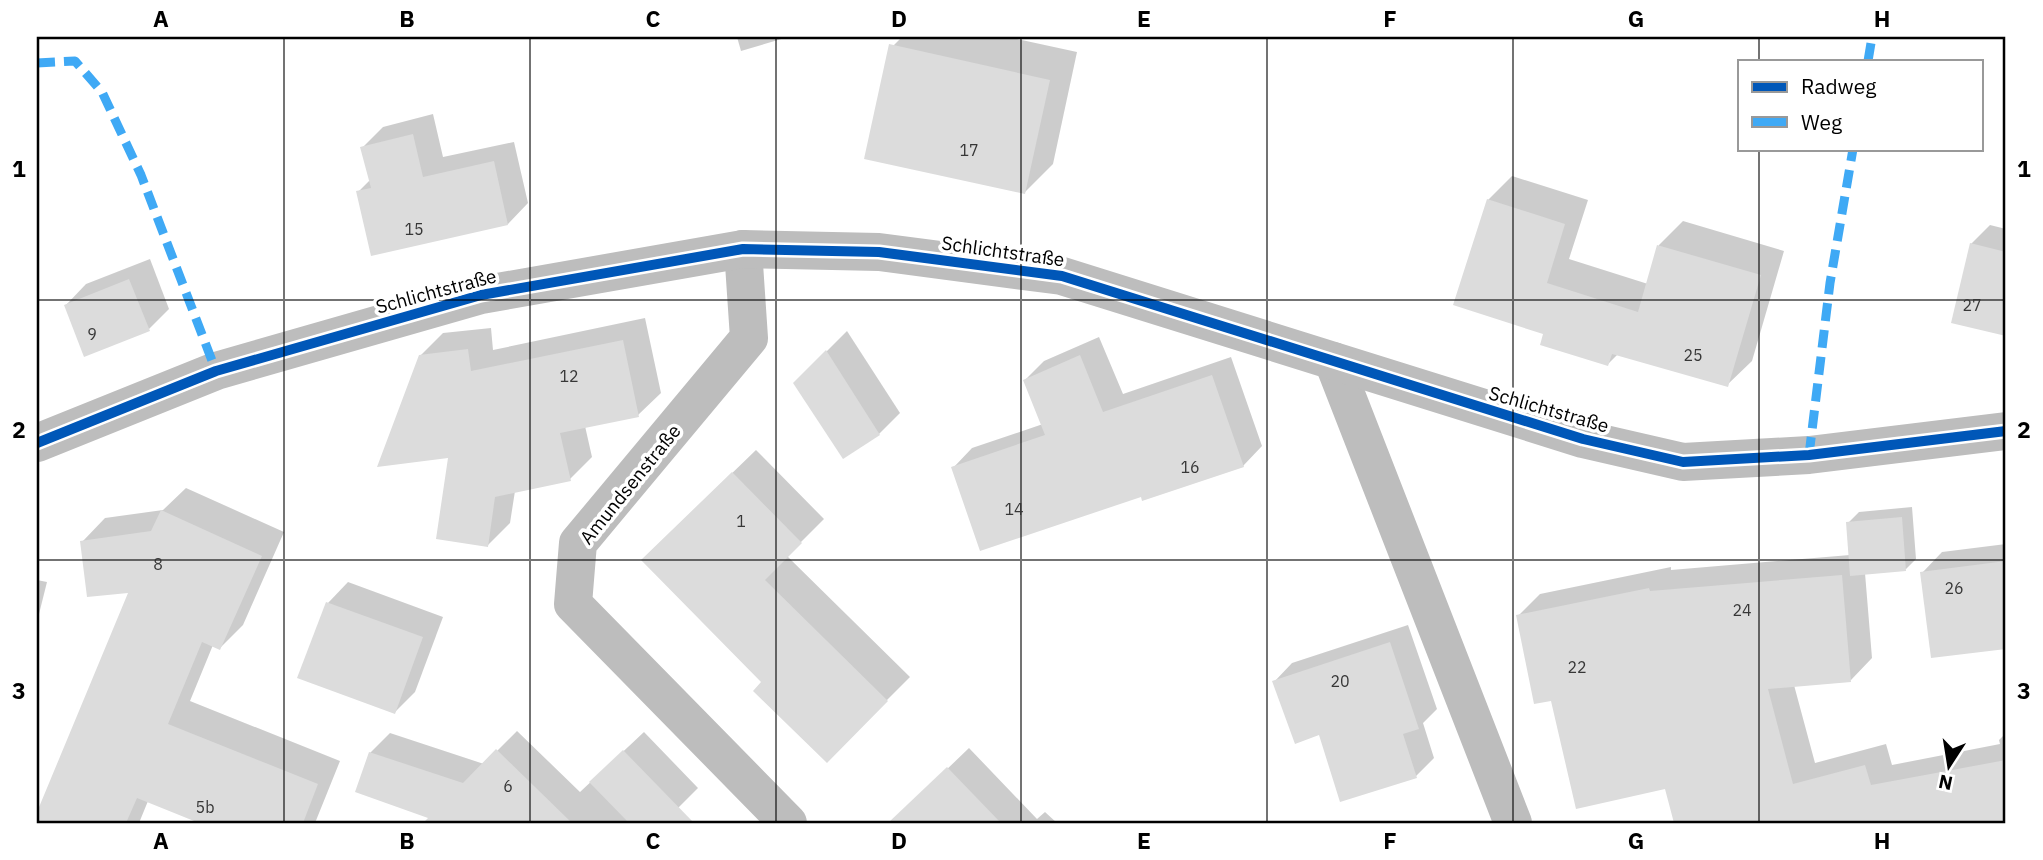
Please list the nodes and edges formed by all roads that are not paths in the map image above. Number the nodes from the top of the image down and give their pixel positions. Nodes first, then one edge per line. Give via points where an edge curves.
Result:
1 (743, 249) junction
2 (1333, 361) junction
3 (2006, 431) edge
4 (37, 443) edge
5 (788, 823) edge
6 (1513, 823) edge

1 - 2 street, Schlichtstraße via 879,252 1062,276
1 - 4 street, Schlichtstraße via 481,295 216,371
1 - 5 street, Amundsenstraße via 749,338 578,543 573,604
2 - 3 street, Schlichtstraße via 1583,439 1683,461 1809,455
2 - 6 street

